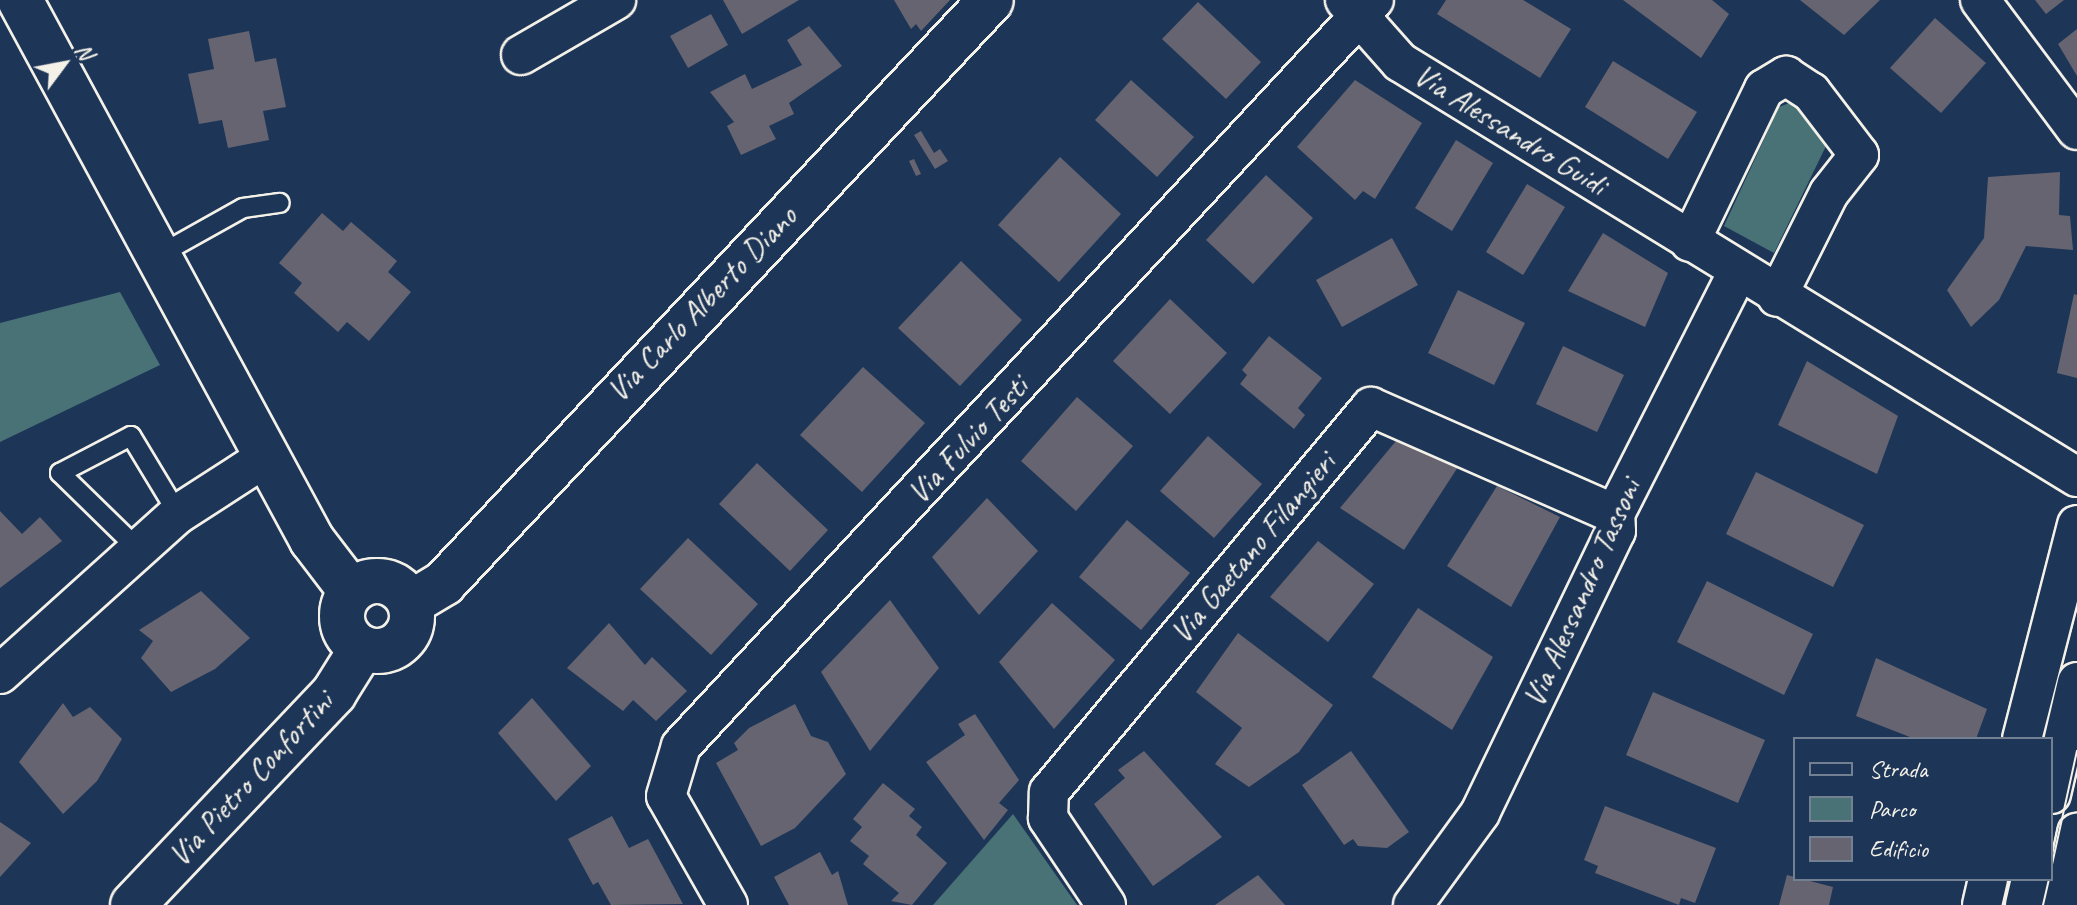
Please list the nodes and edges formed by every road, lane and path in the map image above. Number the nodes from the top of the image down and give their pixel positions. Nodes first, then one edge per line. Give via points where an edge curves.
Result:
1 (20, 0) edge
2 (616, 0) edge
3 (991, 0) edge
4 (1980, 0) edge
5 (1359, 6) edge
6 (521, 55) dead end
7 (2077, 130) edge
8 (280, 203) dead end
9 (1690, 242) junction
10 (159, 255) junction
11 (1738, 272) junction
12 (1777, 297) junction
13 (266, 457) junction
14 (2077, 477) edge
15 (178, 514) junction
16 (1615, 514) junction
17 (2077, 525) edge
18 (138, 549) junction
19 (351, 591) junction
20 (411, 603) junction
21 (362, 648) junction
22 (2059, 660) edge
23 (0, 674) edge
24 (2077, 682) edge
25 (2023, 737) edge
26 (2053, 785) edge
27 (2077, 833) edge
28 (1988, 881) edge
29 (2031, 881) edge
30 (133, 905) edge
31 (728, 905) edge
32 (1106, 905) edge
33 (1413, 905) edge
34 (1982, 905) edge
35 (2025, 905) edge
36 (2062, 905) edge

1 - 10 main road
2 - 6 street
3 - 20 main road, Via Carlo Alberto Diano via 444,583
4 - 7 street
5 - 9 street, Via Alessandro Guidi via 1400,62
5 - 31 street, Via Fulvio Testi via 681,746 666,796
8 - 10 lane via 243,208
9 - 11 street, Via Alessandro Guidi
9 - 12 street via 1764,89 1786,76 1811,92 1859,155 1829,193
10 - 13 main road
11 - 12 street, Via Alessandro Guidi
11 - 16 street, Via Alessandro Tassoni
12 - 14 street, Via Alessandro Guidi
13 - 15 street
13 - 19 main road via 312,540
15 - 18 street
15 - 18 lane via 131,436 60,473
16 - 32 street, Via Gaetano Filangieri via 1371,407 1049,792 1048,818
16 - 33 street, Via Alessandro Tassoni via 1616,531 1480,813
17 - 22 street
18 - 23 street
19 - 20 main road via 384,581
19 - 21 main road via 342,622
20 - 21 main road via 412,627 397,646
21 - 30 main road, Via Pietro Confortini via 334,693
22 - 25 street
24 - 26 street
27 - 36 street
28 - 34 street
29 - 35 street

